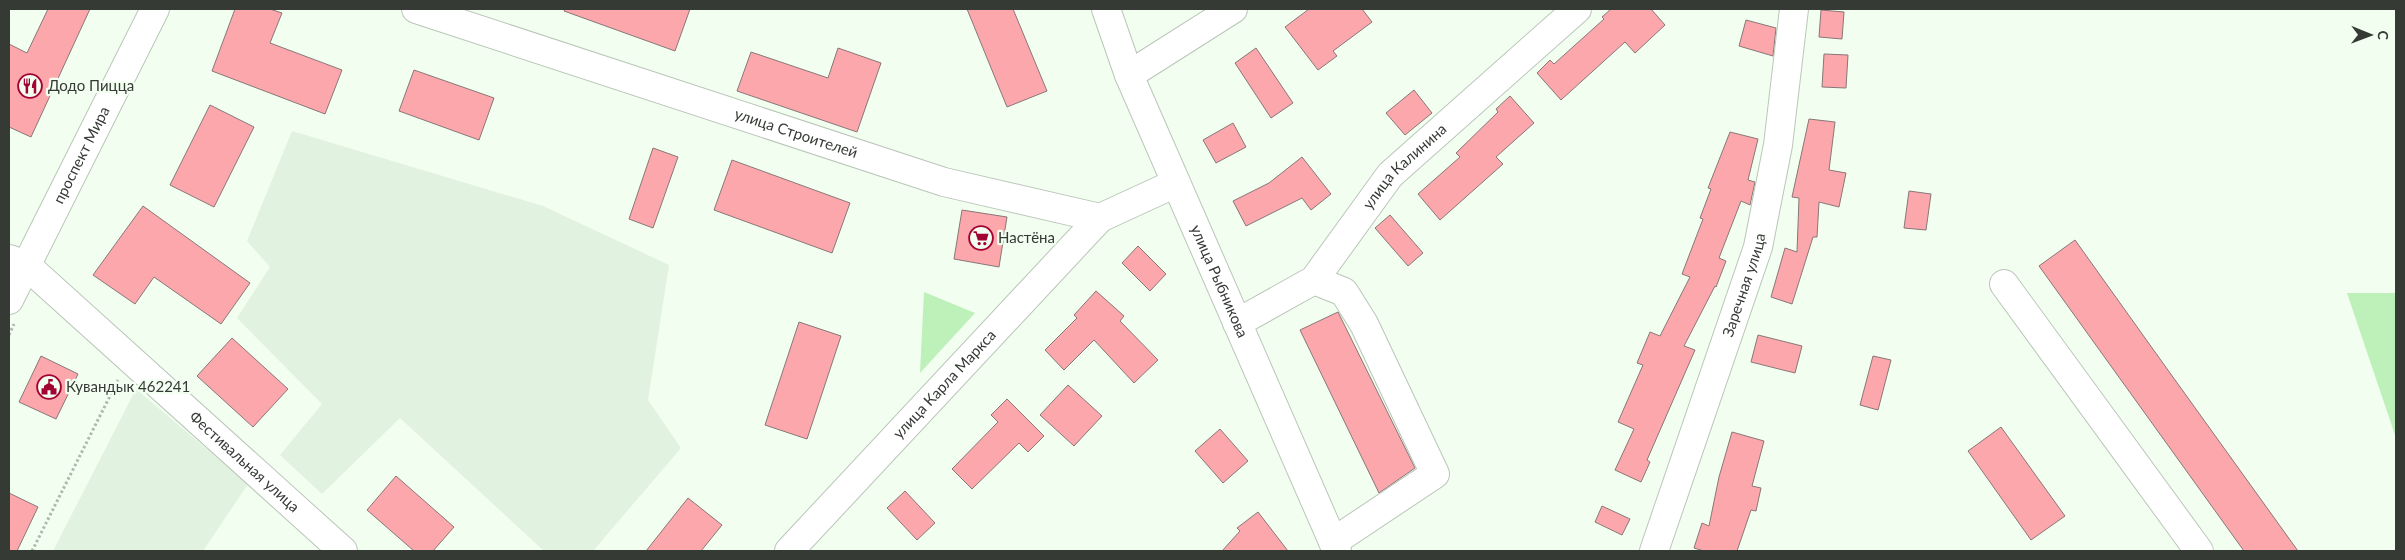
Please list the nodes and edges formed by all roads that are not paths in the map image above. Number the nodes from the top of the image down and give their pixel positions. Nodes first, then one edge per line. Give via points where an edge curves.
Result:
1 (155, 9) edge
2 (416, 9) edge
3 (1106, 9) edge
4 (1232, 9) edge
5 (1577, 9) edge
6 (1794, 9) edge
7 (1129, 75) junction
8 (1176, 183) junction
9 (1100, 218) junction
10 (18, 262) edge
11 (1314, 280) junction
12 (2004, 284) dead end
13 (9, 300) edge
14 (1237, 323) junction
15 (1335, 547) edge
16 (343, 551) edge
17 (789, 551) edge
18 (1654, 551) edge
19 (2199, 551) edge

1 - 10 street, проспект Мира
2 - 9 street, улица Строителей via 944,182
3 - 7 street, улица Рыбникова
4 - 7 street
5 - 11 street, улица Калинина via 1390,175
6 - 18 street, Заречная улица via 1778,145 1758,247
7 - 8 street, улица Рыбникова
8 - 9 street
8 - 14 street, улица Рыбникова
9 - 17 street, улица Карла Маркса
10 - 13 street, проспект Мира
10 - 16 street, Фестивальная улица via 130,358
11 - 14 street, улица Калинина
11 - 15 street via 1344,292 1364,324 1436,474
12 - 19 street
14 - 15 street, улица Рыбникова

